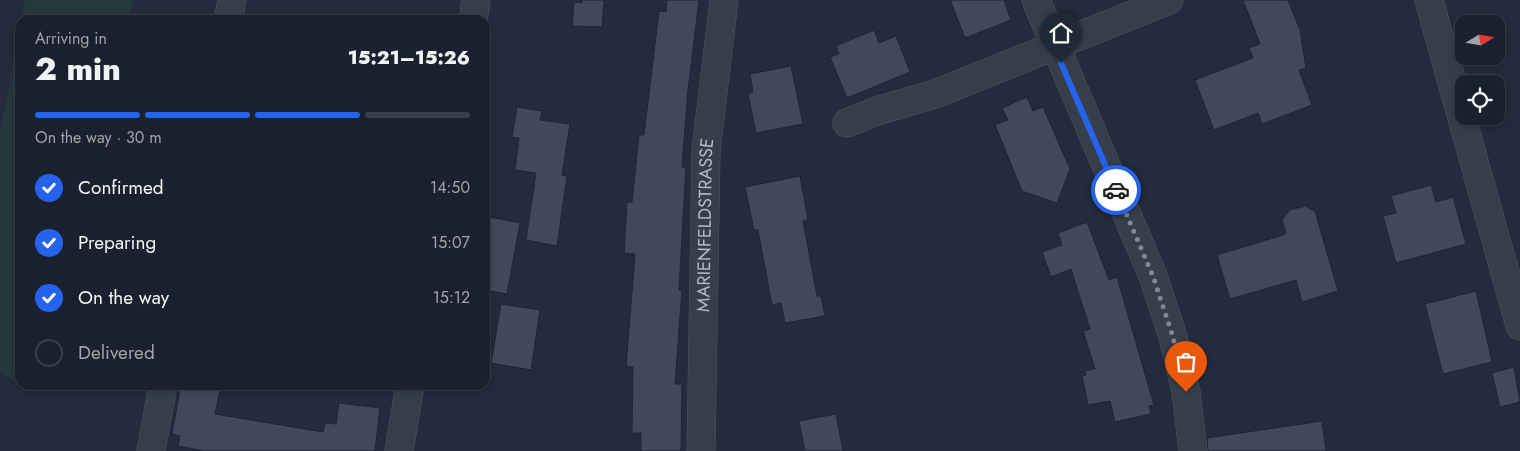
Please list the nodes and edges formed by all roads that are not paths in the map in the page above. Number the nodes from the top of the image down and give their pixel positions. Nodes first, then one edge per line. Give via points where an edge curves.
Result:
1 (232, 0) edge
2 (476, 0) edge
3 (724, 0) edge
4 (1036, 0) edge
5 (1169, 0) edge
6 (1428, 0) edge
7 (229, 15) edge
8 (474, 15) edge
9 (1054, 46) junction
10 (847, 123) dead end
11 (1520, 326) edge
12 (162, 390) edge
13 (409, 390) edge
14 (151, 451) edge
15 (399, 451) edge
16 (701, 451) edge
17 (1193, 451) edge

1 - 7 street
2 - 8 street
3 - 16 street, MARIENFELDSTRASSE via 706,151
4 - 9 street
5 - 9 street
6 - 11 street
9 - 10 street via 935,94
9 - 17 street via 1153,276 1173,337 1186,392
12 - 14 street
13 - 15 street

